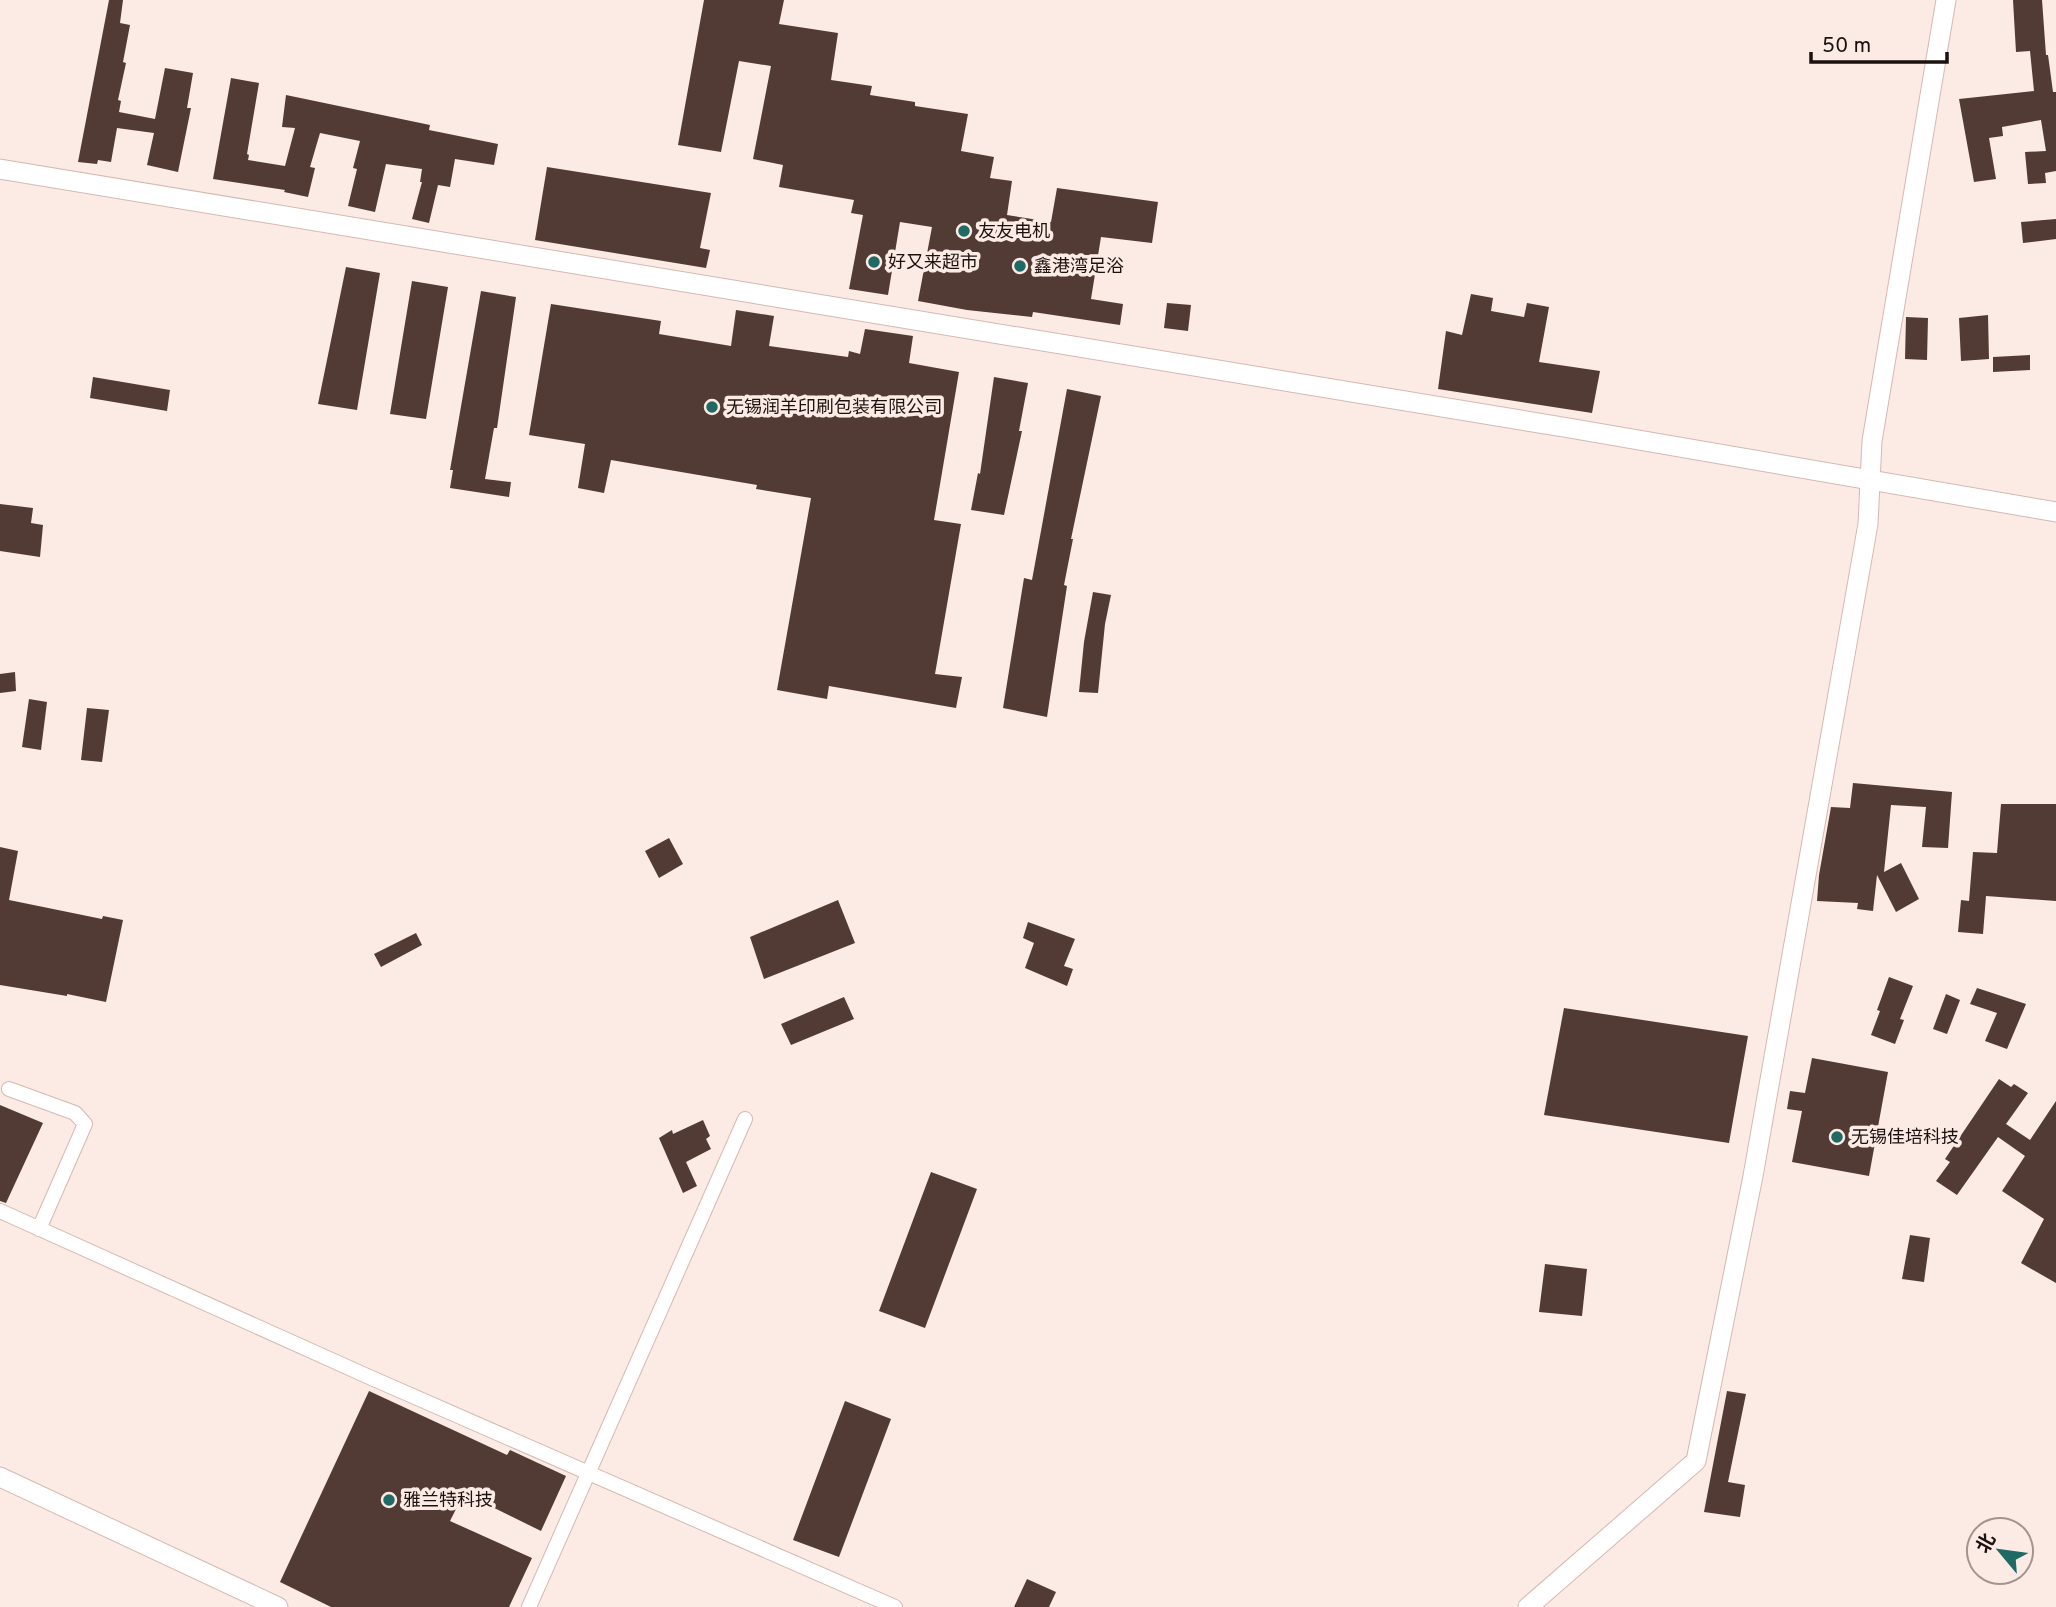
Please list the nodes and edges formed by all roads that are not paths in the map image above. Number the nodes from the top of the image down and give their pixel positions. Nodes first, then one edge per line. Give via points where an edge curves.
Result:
1 (1946, 0) edge
2 (0, 169) edge
3 (1870, 480) junction
4 (2056, 512) edge
5 (9, 1089) dead end
6 (746, 1119) dead end
7 (0, 1211) edge
8 (39, 1229) junction
9 (589, 1472) junction
10 (0, 1477) edge
11 (278, 1607) edge
12 (529, 1607) edge
13 (895, 1607) edge
14 (1528, 1607) edge

1 - 3 street via 1872,441
2 - 3 street
3 - 4 street
3 - 14 street via 1868,524 1758,1148 1696,1461
5 - 8 street via 75,1113 85,1124
6 - 9 street
7 - 8 street
8 - 9 street
9 - 12 street
9 - 13 street
10 - 11 street

